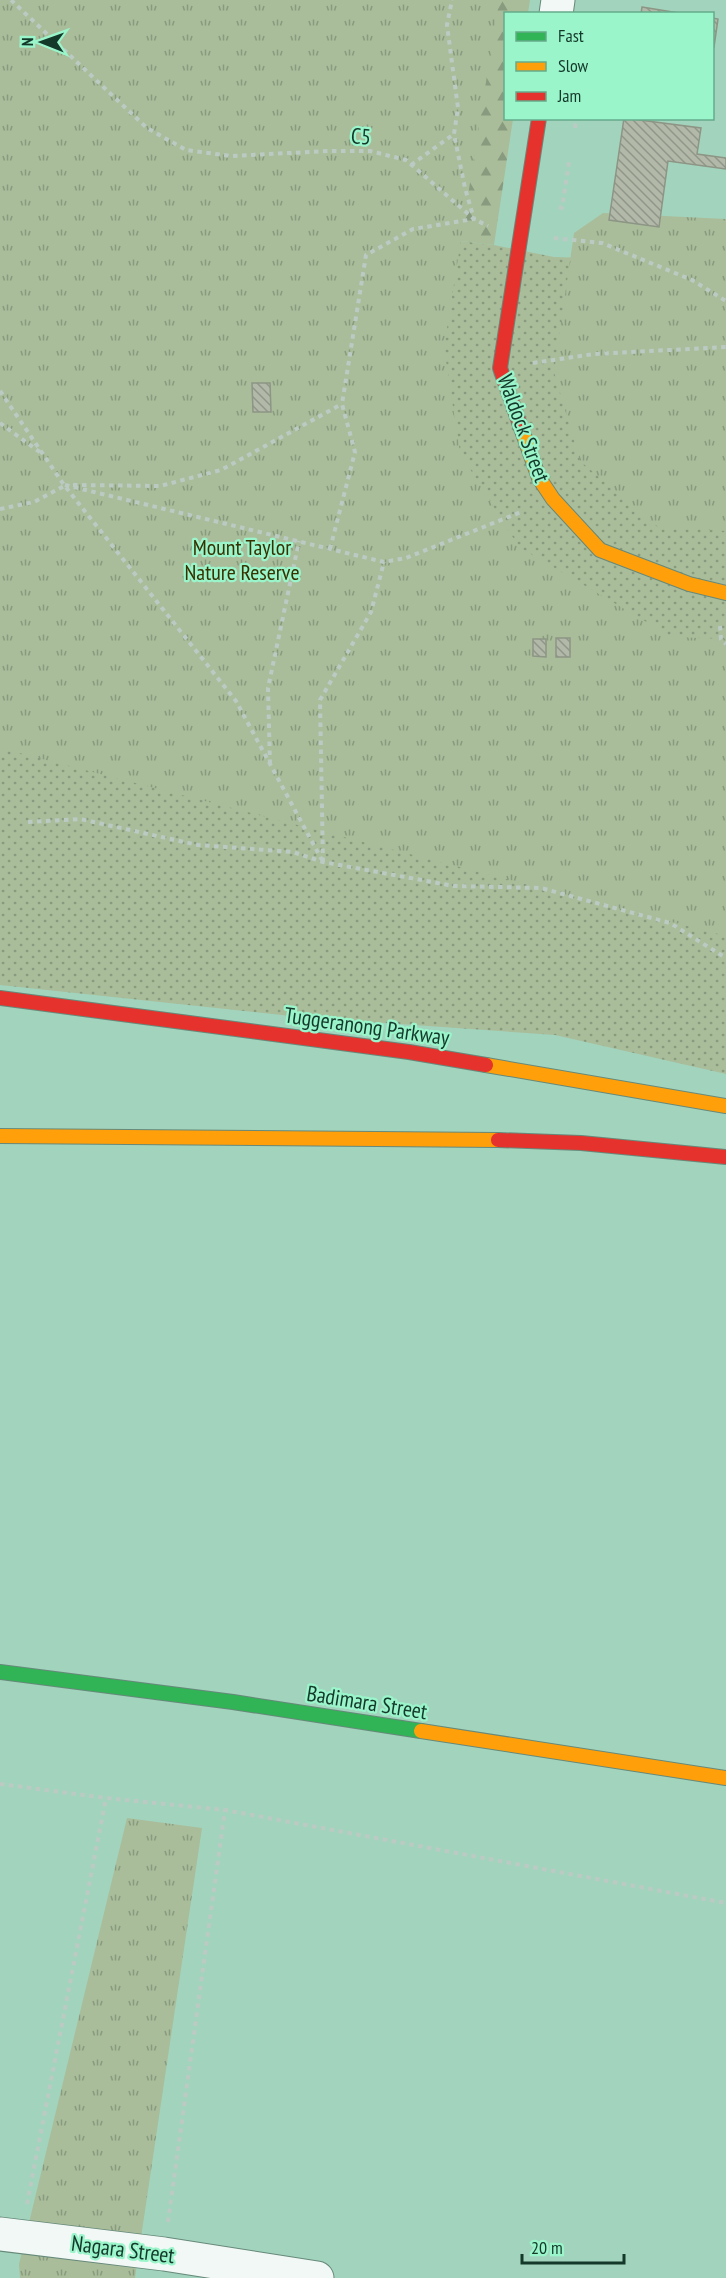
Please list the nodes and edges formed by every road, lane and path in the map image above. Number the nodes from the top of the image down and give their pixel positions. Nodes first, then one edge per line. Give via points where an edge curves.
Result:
1 (11, 0) edge
2 (452, 0) edge
3 (539, 120) edge
4 (454, 134) junction
5 (411, 165) junction
6 (474, 219) junction
7 (520, 234) junction
8 (726, 301) edge
9 (726, 347) edge
10 (500, 368) junction
11 (0, 391) edge
12 (342, 404) junction
13 (0, 423) edge
14 (44, 455) junction
15 (64, 485) junction
16 (553, 499) junction
17 (0, 509) edge
18 (299, 541) junction
19 (330, 549) junction
20 (384, 562) junction
21 (726, 593) edge
22 (270, 765) junction
23 (28, 822) dead end
24 (323, 862) junction
25 (726, 958) edge
26 (0, 998) edge
27 (726, 1106) edge
28 (0, 1136) edge
29 (726, 1157) edge
30 (0, 1672) edge
31 (726, 1778) edge
32 (0, 1784) edge
33 (106, 1798) junction
34 (225, 1810) junction
35 (726, 1903) edge
36 (10, 2235) edge
37 (164, 2254) junction
38 (317, 2278) edge

1 - 5 path, C5 via 147,128 186,150 231,156 370,151 406,160
2 - 4 path via 447,25 458,108
3 - 7 main road, Waldock Street
4 - 5 path
4 - 6 path
5 - 6 path, C5
6 - 7 path, C5
6 - 12 path via 413,229 366,255
7 - 8 path, C5 via 602,243 692,280
7 - 10 main road, Waldock Street
9 - 10 path via 594,354
10 - 16 main road, Waldock Street via 539,478
11 - 14 path
12 - 15 path via 221,470 160,486
12 - 19 path via 355,452
13 - 14 path
14 - 15 path
15 - 17 path via 34,502
15 - 18 path
15 - 22 path via 236,701
16 - 20 path via 406,558
16 - 21 main road, Waldock Street via 600,550 689,584
18 - 19 path
18 - 22 path via 268,688
19 - 20 path
20 - 24 path via 371,612 320,700
22 - 24 path
23 - 24 path via 81,819 198,845 293,852
24 - 25 path via 454,886 542,888 670,923
26 - 27 main road, Tuggeranong Parkway via 409,1052
28 - 29 main road via 495,1140 581,1143
30 - 31 main road, Badimara Street via 233,1702
32 - 33 path
33 - 34 path
33 - 36 path
34 - 35 path
34 - 37 path
36 - 37 street, Nagara Street
37 - 38 street, Nagara Street

